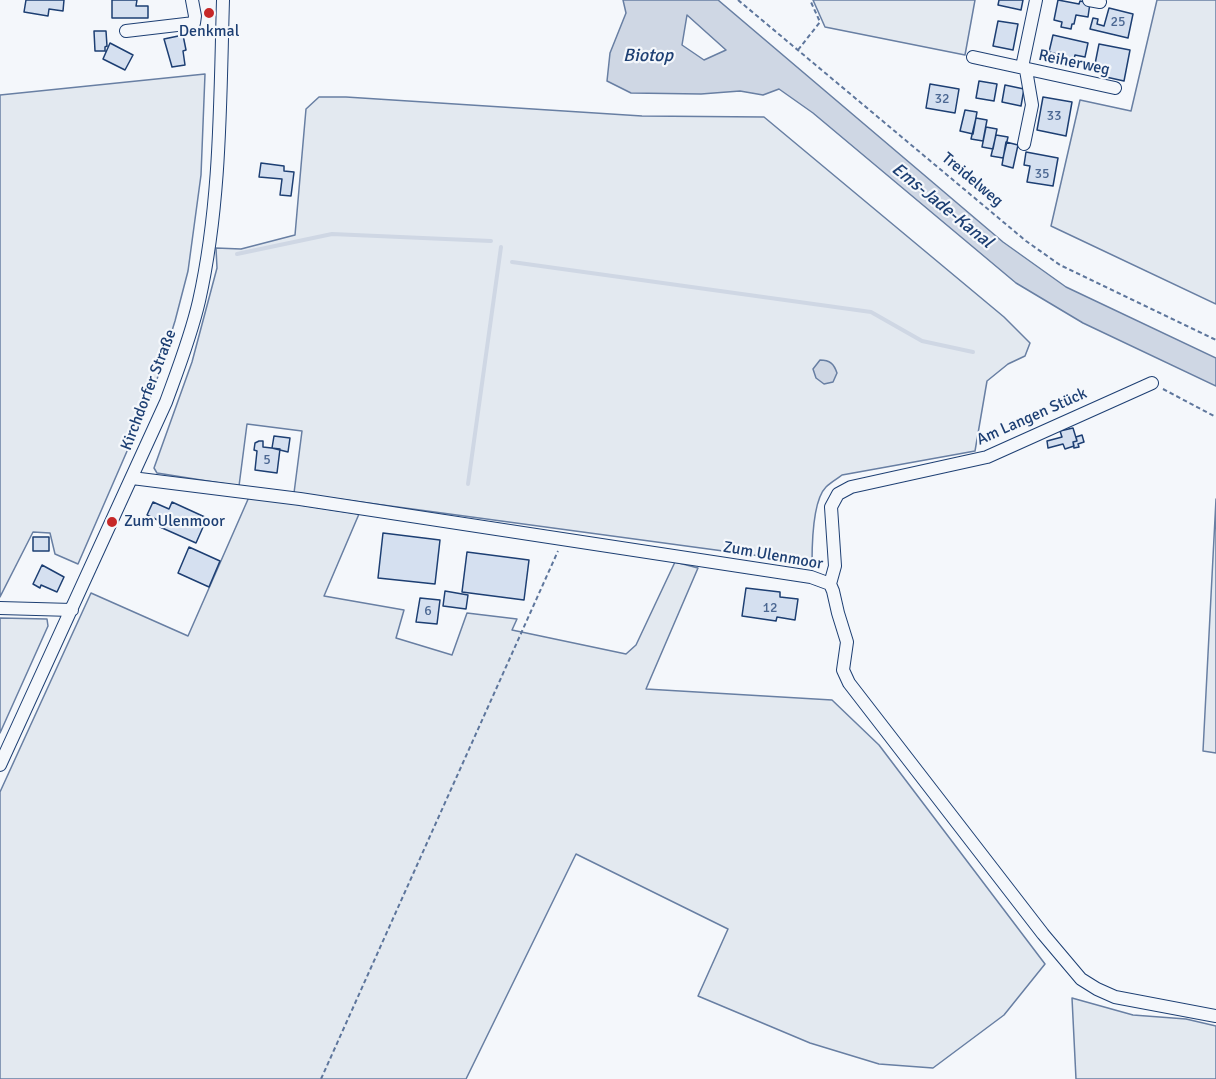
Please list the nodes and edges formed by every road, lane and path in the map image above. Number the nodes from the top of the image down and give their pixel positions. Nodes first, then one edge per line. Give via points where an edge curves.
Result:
1 (192, 0) edge
2 (223, 0) edge
3 (738, 0) edge
4 (810, 0) edge
5 (1036, 0) edge
6 (126, 31) dead end
7 (798, 50) junction
8 (973, 57) dead end
9 (1024, 68) junction
10 (1114, 88) dead end
11 (1024, 144) dead end
12 (1216, 340) edge
13 (1152, 383) joint
14 (1216, 417) edge
15 (132, 478) junction
16 (563, 540) junction
17 (830, 584) junction
18 (0, 608) edge
19 (72, 610) junction
20 (0, 765) edge
21 (1216, 1016) edge
22 (321, 1079) edge

1 - 6 street via 194,23
2 - 15 street, Kirchdorfer Straße via 218,150 199,302 166,402
3 - 7 path, Treidelweg
4 - 7 path via 820,22
5 - 9 street, Reiherweg
7 - 12 path, Treidelweg via 1026,241 1060,265
8 - 9 street, Reiherweg
9 - 10 street, Reiherweg
9 - 11 street, Reiherweg via 1032,105
13 - 14 path
13 - 17 street, Am Langen Stück via 987,457 851,487 838,494 831,507 835,566
15 - 16 street, Zum Ulenmoor via 300,499
15 - 19 street, Kirchdorfer Straße
16 - 17 street, Zum Ulenmoor via 811,577
16 - 22 path
17 - 21 street, Zum Ulenmoor via 847,642 843,670 849,683 1081,979 1115,997
18 - 19 street
19 - 20 street, Kirchdorfer Straße

